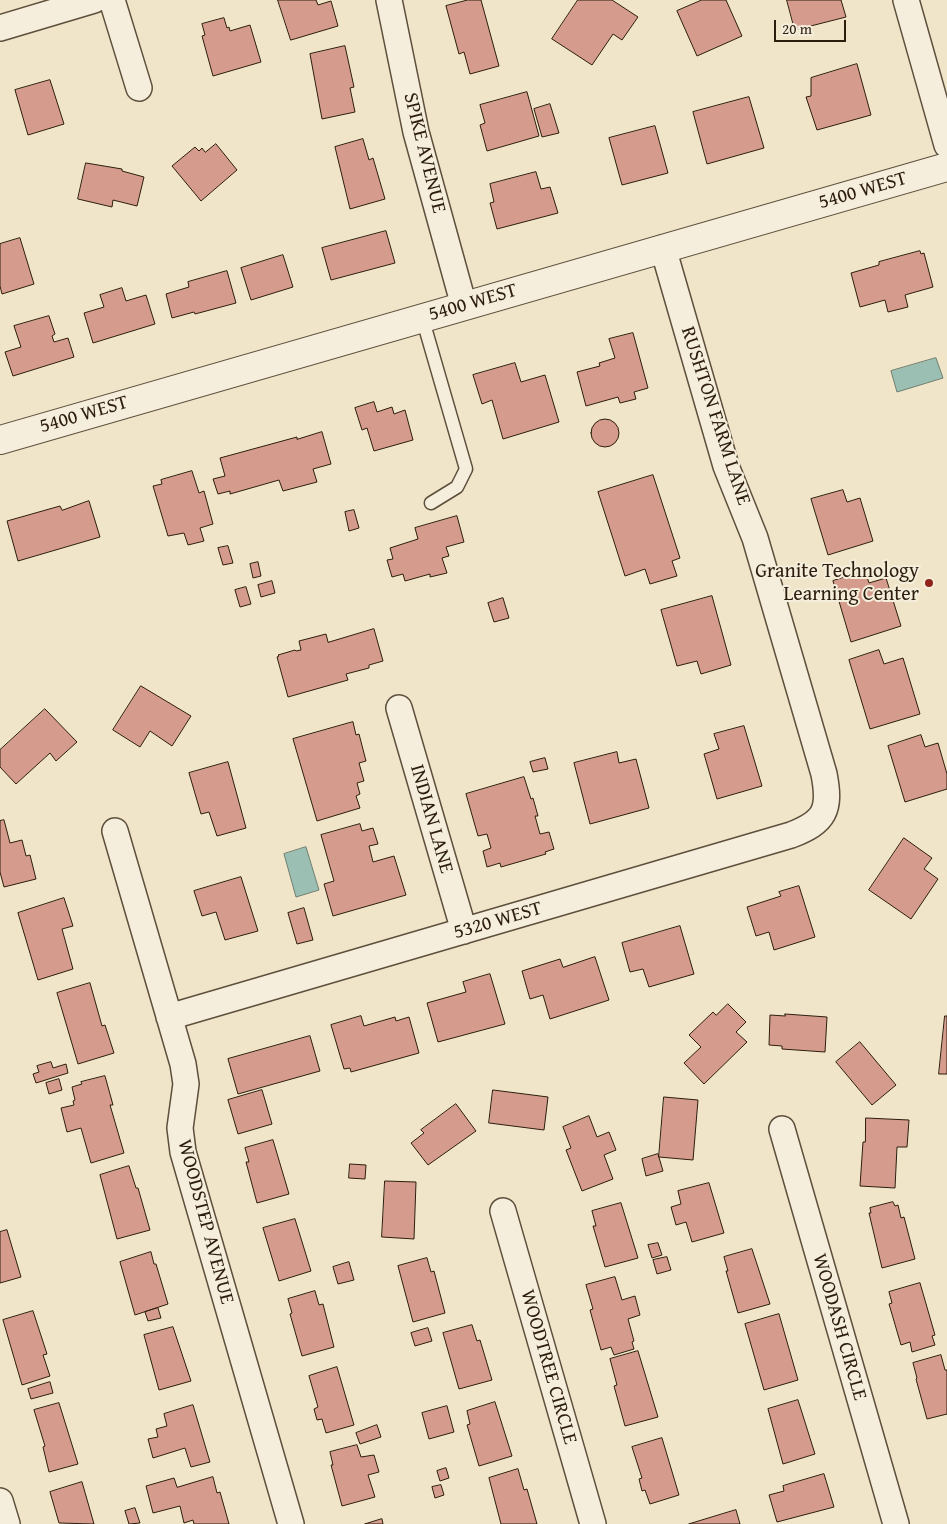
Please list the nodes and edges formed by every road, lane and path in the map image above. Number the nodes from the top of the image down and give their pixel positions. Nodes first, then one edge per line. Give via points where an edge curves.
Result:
1 (94, 0) edge
2 (112, 0) edge
3 (389, 0) edge
4 (906, 0) edge
5 (0, 28) edge
6 (139, 88) dead end
7 (947, 145) edge
8 (947, 167) edge
9 (663, 248) junction
10 (464, 306) junction
11 (422, 318) junction
12 (0, 440) edge
13 (431, 503) dead end
14 (399, 708) dead end
15 (823, 815) joint
16 (115, 831) dead end
17 (464, 931) junction
18 (169, 1018) junction
19 (782, 1130) dead end
20 (503, 1211) dead end
21 (0, 1501) edge
22 (7, 1524) edge
23 (291, 1524) edge
24 (593, 1524) edge
25 (896, 1524) edge

1 - 5 street
2 - 6 street
3 - 10 street, SPIKE AVENUE via 416,132
4 - 7 street
8 - 9 street, 5400 WEST
9 - 10 street, 5400 WEST
9 - 15 street, RUSHTON FARM LANE via 726,466 755,538 824,774 826,802
10 - 11 street, 5400 WEST
11 - 12 street, 5400 WEST
11 - 13 lane via 466,469 457,486
14 - 17 street, INDIAN LANE
15 - 17 street, 5320 WEST via 814,824 791,835
16 - 18 street, WOODSTEP AVENUE
17 - 18 street, 5320 WEST
18 - 23 street, WOODSTEP AVENUE via 186,1084 180,1128 183,1152
19 - 25 street, WOODASH CIRCLE
20 - 24 street, WOODTREE CIRCLE
21 - 22 street

